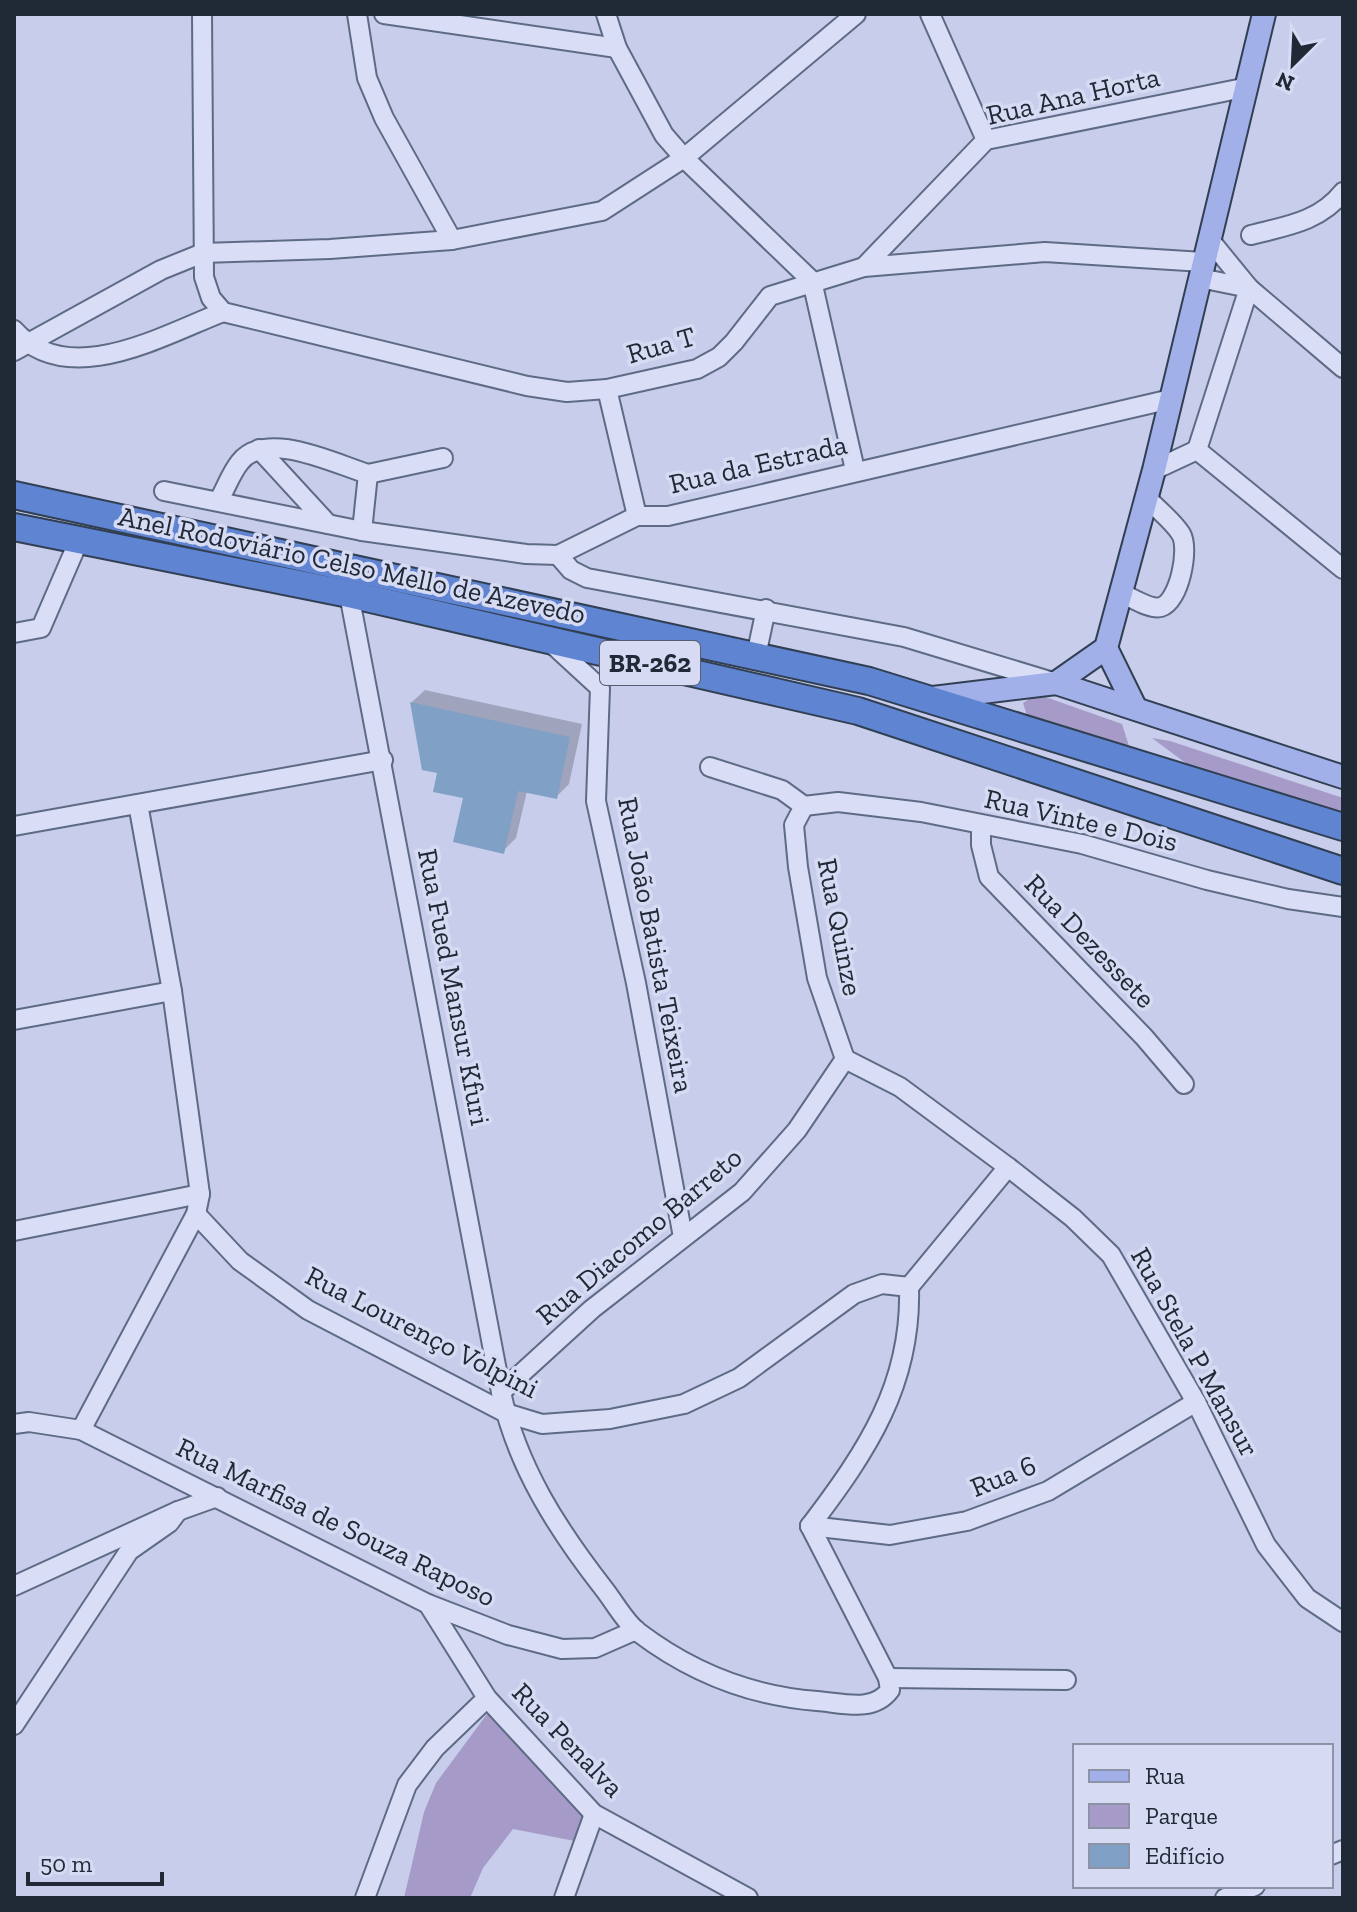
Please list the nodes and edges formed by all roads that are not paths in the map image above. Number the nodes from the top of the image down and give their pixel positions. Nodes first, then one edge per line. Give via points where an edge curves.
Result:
1 (202, 14) edge
2 (357, 14) edge
3 (384, 14) edge
4 (606, 14) edge
5 (856, 14) edge
6 (930, 14) edge
7 (1264, 14) edge
8 (617, 48) junction
9 (1248, 87) junction
10 (986, 140) junction
11 (684, 158) junction
12 (1343, 192) edge
13 (1251, 235) dead end
14 (1209, 239) junction
15 (452, 240) junction
16 (203, 253) junction
17 (864, 267) junction
18 (1201, 270) junction
19 (812, 281) junction
20 (1249, 288) junction
21 (223, 312) junction
22 (14, 330) edge
23 (21, 348) edge
24 (1343, 368) edge
25 (607, 389) junction
26 (1171, 399) junction
27 (259, 449) junction
28 (1197, 450) junction
29 (443, 458) dead end
30 (855, 470) junction
31 (1154, 470) junction
32 (368, 474) junction
33 (164, 491) dead end
34 (14, 495) edge
35 (1147, 498) junction
36 (219, 500) junction
37 (637, 516) junction
38 (328, 524) junction
39 (14, 527) edge
40 (362, 531) junction
41 (79, 540) junction
42 (558, 555) junction
43 (1343, 569) edge
44 (1121, 593) junction
45 (349, 594) junction
46 (766, 609) junction
47 (14, 633) edge
48 (546, 639) junction
49 (1106, 648) junction
50 (756, 656) junction
51 (1056, 683) junction
52 (932, 698) junction
53 (1135, 707) junction
54 (383, 760) junction
55 (710, 767) dead end
56 (1343, 777) edge
57 (138, 804) junction
58 (804, 806) junction
59 (14, 826) edge
60 (981, 826) junction
61 (1343, 827) edge
62 (1273, 848) junction
63 (1343, 871) edge
64 (1343, 886) edge
65 (1343, 907) edge
66 (172, 991) junction
67 (14, 1020) edge
68 (845, 1059) junction
69 (1184, 1084) dead end
70 (1008, 1167) junction
71 (200, 1194) junction
72 (196, 1214) junction
73 (14, 1231) edge
74 (683, 1237) junction
75 (909, 1287) junction
76 (501, 1392) junction
77 (1196, 1402) junction
78 (506, 1413) junction
79 (14, 1424) edge
80 (81, 1430) junction
81 (217, 1497) junction
82 (178, 1511) junction
83 (810, 1526) junction
84 (14, 1586) edge
85 (428, 1604) junction
86 (1343, 1622) edge
87 (636, 1630) junction
88 (888, 1678) junction
89 (1066, 1680) dead end
90 (487, 1698) junction
91 (14, 1725) edge
92 (594, 1814) junction
93 (1250, 1888) edge
94 (365, 1898) edge
95 (564, 1898) edge
96 (748, 1898) edge
97 (1225, 1898) edge

1 - 16 street
2 - 15 street via 367,78
3 - 8 street
4 - 8 street
5 - 11 street
6 - 10 street
7 - 9 main road
8 - 11 street via 657,123
9 - 10 street, Rua Ana Horta
9 - 14 main road
10 - 17 street, Rua Ana Horta
11 - 15 street via 602,211
11 - 19 street
12 - 13 street via 1307,221
14 - 18 main road
14 - 20 street
15 - 16 street
16 - 21 street via 211,298
16 - 23 street via 161,270
17 - 18 street, Rua T via 1045,252
17 - 19 street, Rua T
18 - 20 street, Rua T
18 - 26 main road
19 - 25 street, Rua T via 770,296 727,349 697,369
19 - 30 street
20 - 24 street
20 - 28 street
21 - 23 street via 113,356 78,358
21 - 25 street, Rua T via 527,386 567,392
22 - 23 street
25 - 37 street
26 - 30 street, Rua da Estrada
26 - 31 main road
27 - 32 street via 284,447
27 - 36 street via 241,460
27 - 38 street
28 - 31 street
28 - 43 street
29 - 32 street
30 - 37 street, Rua da Estrada via 668,516
31 - 35 main road
32 - 40 street
33 - 36 street, Rua da Estrada
34 - 50 highway, Anel Rodoviário Celso Mello de Azevedo / BR-262
35 - 44 main road
35 - 44 street via 1181,534 1183,567 1164,606 1156,608
36 - 38 street, Rua da Estrada
37 - 42 street, Rua da Estrada
38 - 40 street, Rua da Estrada
39 - 41 highway, Anel Rodoviário Celso Mello de Azevedo / BR-262
40 - 42 street, Rua da Estrada
41 - 45 highway, Anel Rodoviário Celso Mello de Azevedo / BR-262
41 - 47 street via 41,628
42 - 46 street via 587,578
44 - 49 main road
45 - 48 highway, Anel Rodoviário Celso Mello de Azevedo / BR-262
45 - 54 street, Rua Fued Mansur Kfuri
46 - 50 street
46 - 51 street via 904,637
48 - 62 highway, Anel Rodoviário Celso Mello de Azevedo / BR-262 via 896,722
48 - 74 street, Rua João Batista Teixeira via 600,688 596,801
49 - 51 main road
49 - 53 main road
50 - 52 highway, Anel Rodoviário Celso Mello de Azevedo / BR-262
51 - 52 main road, Anel Rodoviário Celso Mello de Azevedo
51 - 53 main road, Anel Rodoviário Celso Mello de Azevedo
52 - 61 highway, Anel Rodoviário Celso Mello de Azevedo / BR-262
53 - 56 main road, Anel Rodoviário Celso Mello de Azevedo
54 - 57 street
54 - 76 street, Rua Fued Mansur Kfuri
55 - 58 street via 782,790
57 - 59 street
57 - 66 street
58 - 60 street, Rua Vinte e Dois via 838,802
58 - 68 street, Rua Quinze via 794,825 798,867 817,978
60 - 65 street, Rua Vinte e Dois via 1082,844 1234,886
60 - 69 street, Rua Dezessete via 989,877
62 - 63 highway, Anel Rodoviário Celso Mello de Azevedo / BR-262
62 - 64 main road, Anel Rodoviário Celso Mello de Azevedo
66 - 67 street
66 - 71 street
68 - 70 street, Rua Stela P Mansur via 900,1087
68 - 74 street, Rua Diacomo Barreto via 797,1130 742,1192
70 - 75 street
70 - 77 street, Rua Stela P Mansur via 1111,1255
71 - 72 street
71 - 73 street
72 - 78 street, Rua Lourenço Volpini via 240,1261 308,1310
72 - 80 street
74 - 76 street, Rua Diacomo Barreto via 592,1309
75 - 78 street, Rua Lourenço Volpini via 882,1284 854,1294 739,1378 684,1404 610,1419 542,1424
75 - 83 street via 903,1364 877,1429
76 - 78 street
77 - 83 street, Rua 6 via 1048,1491 967,1521 890,1535
77 - 86 street, Rua Stela P Mansur via 1266,1545 1307,1598
78 - 87 street via 540,1499
79 - 80 street, Rua Marfisa de Souza Raposo
80 - 81 street, Rua Marfisa de Souza Raposo
81 - 82 street
81 - 85 street, Rua Marfisa de Souza Raposo
82 - 84 street
82 - 91 street via 129,1551
83 - 88 street
85 - 87 street, Rua Marfisa de Souza Raposo via 562,1649 595,1648
85 - 90 street, Rua Penalva
87 - 88 street via 697,1671 740,1688 792,1699 869,1706 890,1690
88 - 89 street
90 - 92 street, Rua Penalva
90 - 94 street via 435,1748 407,1785
92 - 95 street
92 - 96 street, Rua Penalva
93 - 97 street

